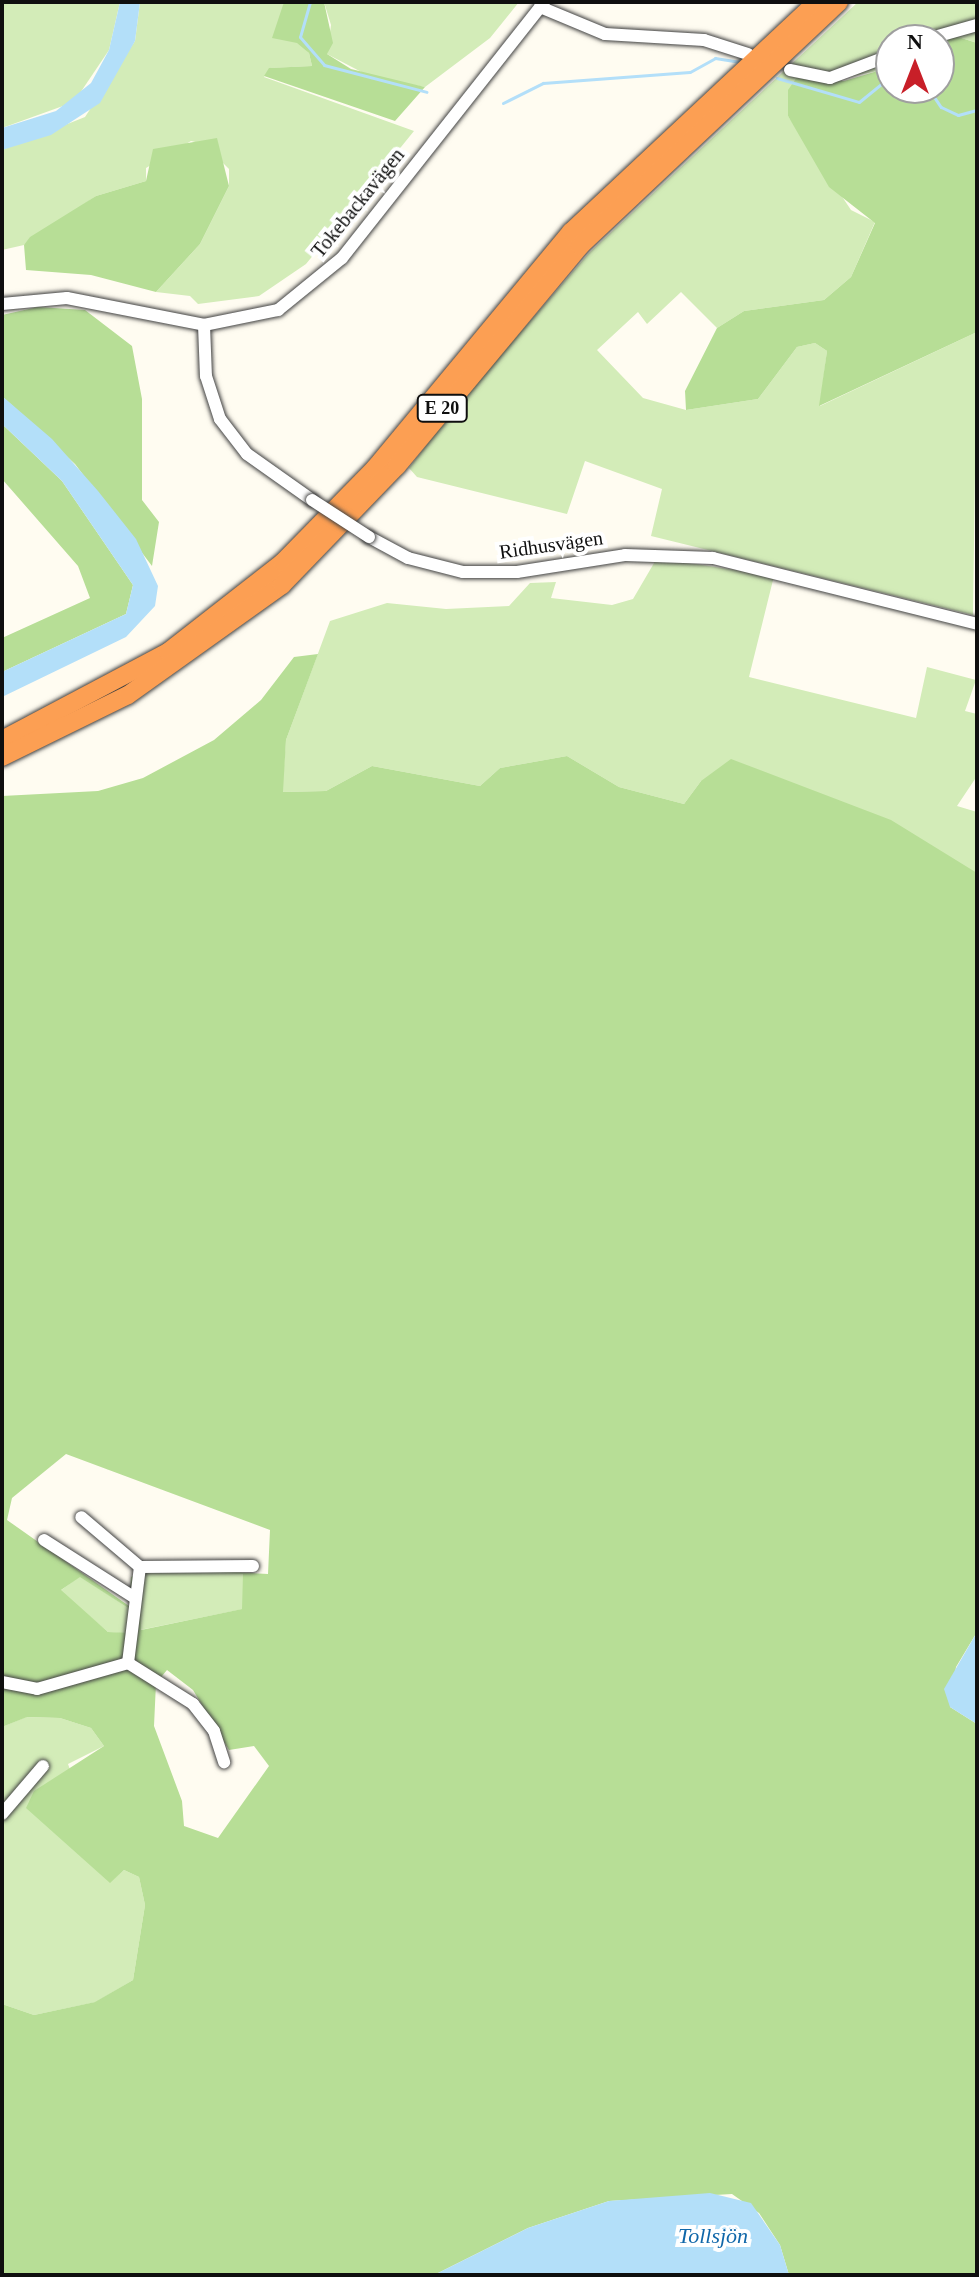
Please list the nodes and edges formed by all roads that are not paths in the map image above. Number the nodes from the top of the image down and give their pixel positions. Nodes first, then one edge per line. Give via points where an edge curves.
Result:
1 (817, 2) edge
2 (839, 2) edge
3 (542, 5) edge
4 (977, 25) edge
5 (955, 31) edge
6 (748, 54) dead end
7 (875, 61) edge
8 (790, 70) dead end
9 (2, 304) edge
10 (204, 325) junction
11 (977, 624) edge
12 (2, 740) edge
13 (2, 757) edge
14 (81, 1517) dead end
15 (44, 1540) dead end
16 (253, 1566) dead end
17 (140, 1567) junction
18 (135, 1598) junction
19 (128, 1663) junction
20 (2, 1682) edge
21 (224, 1762) dead end
22 (43, 1766) dead end
23 (7, 1796) edge
24 (2, 1814) edge

1 - 12 highway, E 20 via 571,232 375,468 283,562 157,659
2 - 13 highway, E 20 via 580,246 397,466 282,585 128,695
3 - 6 street via 605,34 704,40
3 - 10 street, Tokebackavägen via 321,279 278,310
4 - 5 street
7 - 8 street via 830,78
9 - 10 street, Tokebackavägen via 67,298
10 - 11 street, Ridhusvägen, bridge via 206,376 220,419 247,454 408,558 463,572 517,572 625,555 713,558
14 - 17 street
15 - 18 street
16 - 17 street
17 - 18 street
18 - 19 street
19 - 20 street via 37,1689
19 - 21 street via 193,1704 214,1731
22 - 23 street
23 - 24 street

